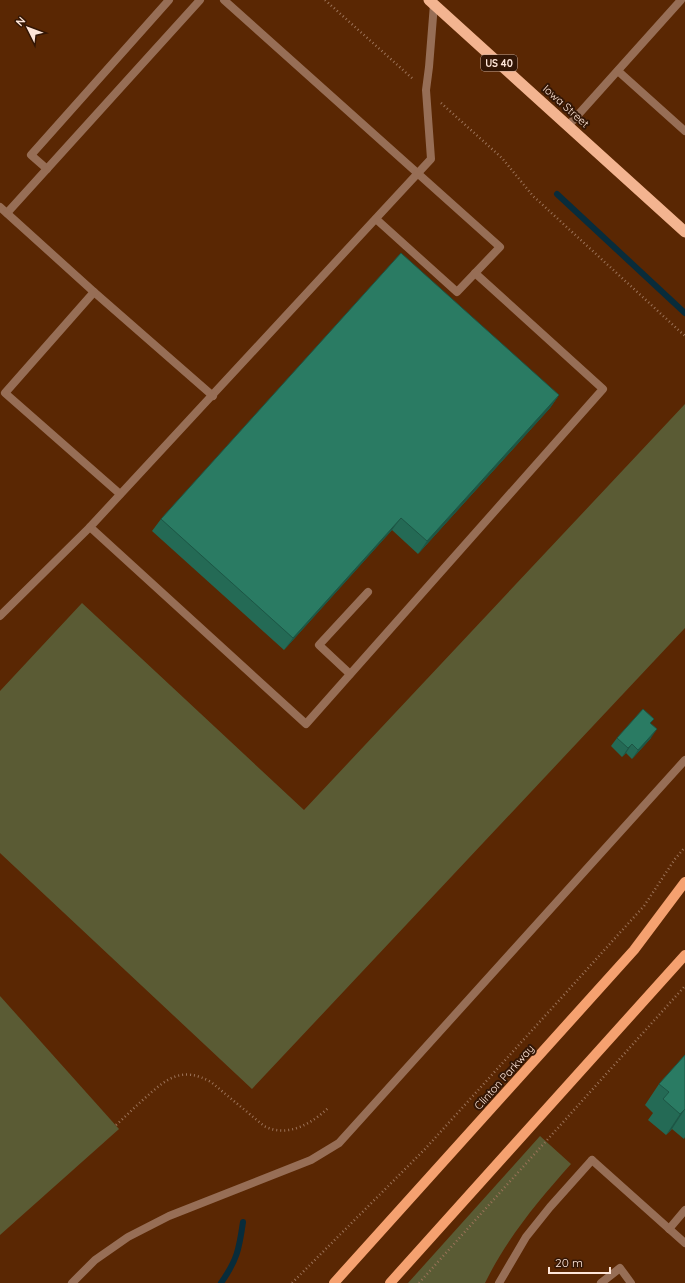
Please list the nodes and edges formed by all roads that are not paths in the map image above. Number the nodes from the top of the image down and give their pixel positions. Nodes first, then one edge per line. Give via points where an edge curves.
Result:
1 (169, 0) edge
2 (200, 0) edge
3 (224, 0) edge
4 (681, 0) edge
5 (432, 2) edge
6 (618, 71) junction
7 (568, 126) junction
8 (685, 131) edge
9 (47, 169) junction
10 (417, 174) junction
11 (0, 207) edge
12 (8, 214) junction
13 (376, 219) junction
14 (685, 232) edge
15 (475, 273) junction
16 (94, 292) junction
17 (213, 396) junction
18 (120, 494) junction
19 (90, 527) junction
20 (368, 592) dead end
21 (0, 616) edge
22 (350, 674) junction
23 (685, 760) edge
24 (685, 882) edge
25 (685, 955) edge
26 (685, 1210) edge
27 (669, 1229) junction
28 (685, 1243) edge
29 (72, 1283) edge
30 (334, 1283) edge
31 (390, 1283) edge
32 (499, 1283) edge
33 (601, 1283) edge
34 (631, 1283) edge

1 - 9 street via 31,155
2 - 9 street
3 - 10 street
4 - 6 street
5 - 7 highway, Iowa Street / US 40
5 - 10 street via 426,90 431,159
6 - 7 street
6 - 8 street
7 - 14 highway, Iowa Street / US 40
9 - 12 street
10 - 13 street
10 - 15 street via 500,247
11 - 12 street
12 - 16 street
13 - 15 street via 457,292
13 - 17 street
15 - 22 street via 603,389
16 - 17 street
16 - 18 street via 5,393
17 - 18 street
18 - 19 street
19 - 21 street
19 - 22 street via 306,724
20 - 22 street via 319,645
23 - 29 street via 339,1143 311,1160 169,1216 128,1237 95,1260
24 - 30 main road, Clinton Parkway via 634,950
25 - 31 main road
26 - 27 street
27 - 28 street
27 - 32 street via 592,1160 526,1237
33 - 34 street via 620,1268

